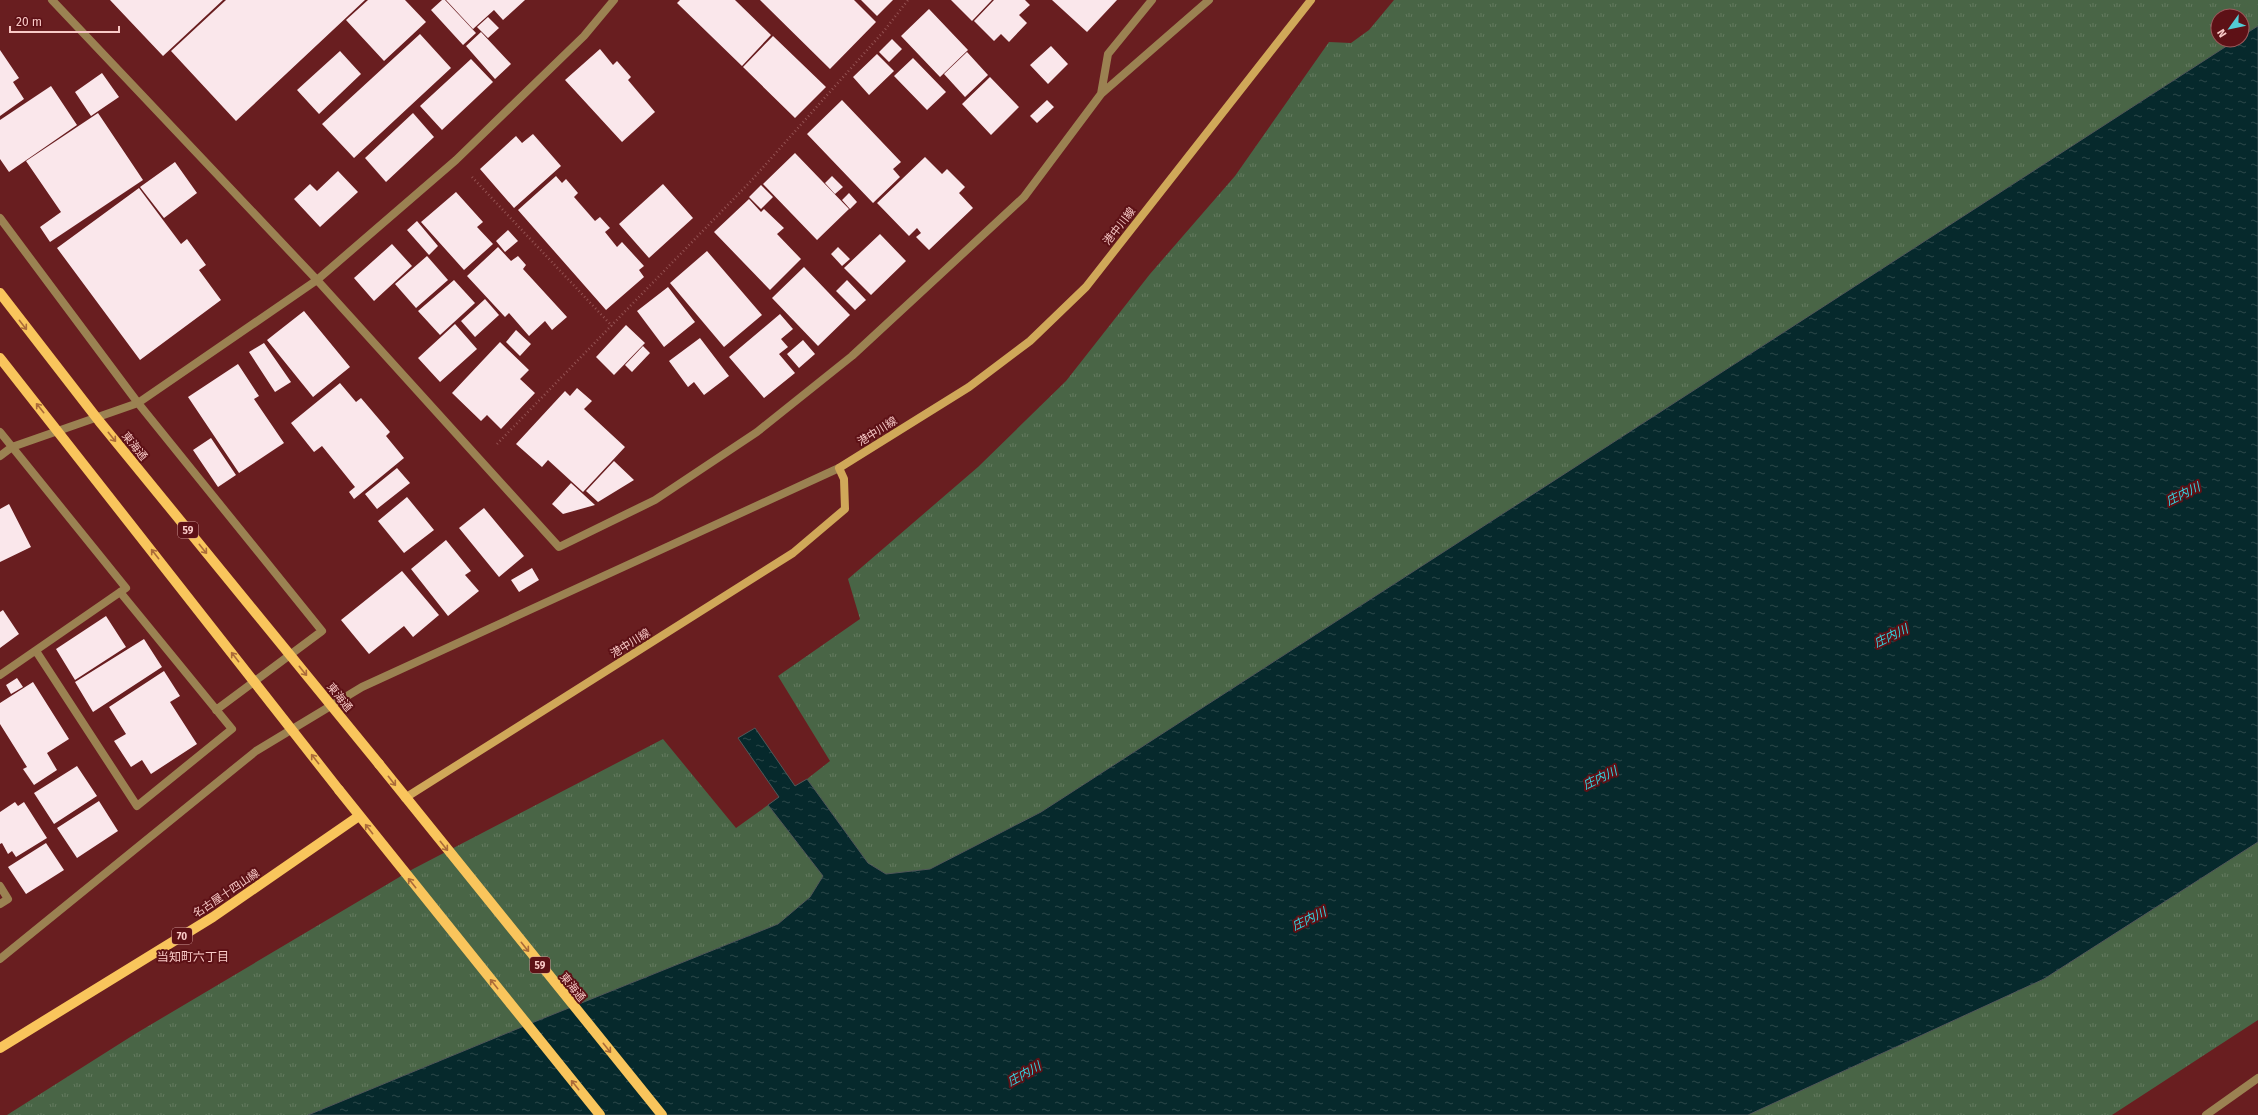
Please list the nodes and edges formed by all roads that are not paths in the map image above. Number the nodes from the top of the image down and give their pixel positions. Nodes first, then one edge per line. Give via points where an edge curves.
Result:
1 (52, 0) edge
2 (614, 0) edge
3 (1152, 0) edge
4 (1209, 0) edge
5 (1311, 0) edge
6 (1101, 94) junction
7 (0, 218) edge
8 (317, 280) junction
9 (0, 293) edge
10 (0, 358) edge
11 (138, 403) junction
12 (0, 432) edge
13 (12, 448) junction
14 (0, 456) edge
15 (839, 468) junction
16 (120, 592) junction
17 (36, 651) junction
18 (0, 675) edge
19 (216, 710) junction
20 (405, 798) junction
21 (358, 816) junction
22 (0, 886) edge
23 (0, 904) edge
24 (0, 959) edge
25 (0, 1048) edge
26 (2258, 1078) edge
27 (600, 1115) edge
28 (662, 1115) edge
29 (2206, 1115) edge

1 - 8 street
2 - 8 street via 584,36 456,160
3 - 6 street via 1108,54
4 - 6 street
5 - 15 main road, 港中川線 via 1080,292 1030,341 969,387
6 - 8 street via 1024,197 852,356 757,432 655,500 559,547
7 - 11 street
8 - 11 street
9 -> 20 main road, 東海通 / 59, bridge via 99,421
21 -> 10 main road, bridge
11 - 13 street
11 - 19 street via 322,631
12 - 13 street
13 - 14 street
13 - 16 street via 126,588
15 - 20 main road, 港中川線 via 844,479 846,509 793,553
15 - 24 street via 370,683 311,716 256,752
16 - 17 street
16 - 19 street
17 - 18 street
17 - 19 street via 137,806 232,729
20 -> 28 main road, 東海通 / 59
21 - 25 main road, 名古屋十四山線 / 70 via 213,917
27 -> 21 main road
22 - 23 street via 8,899
26 - 29 street

